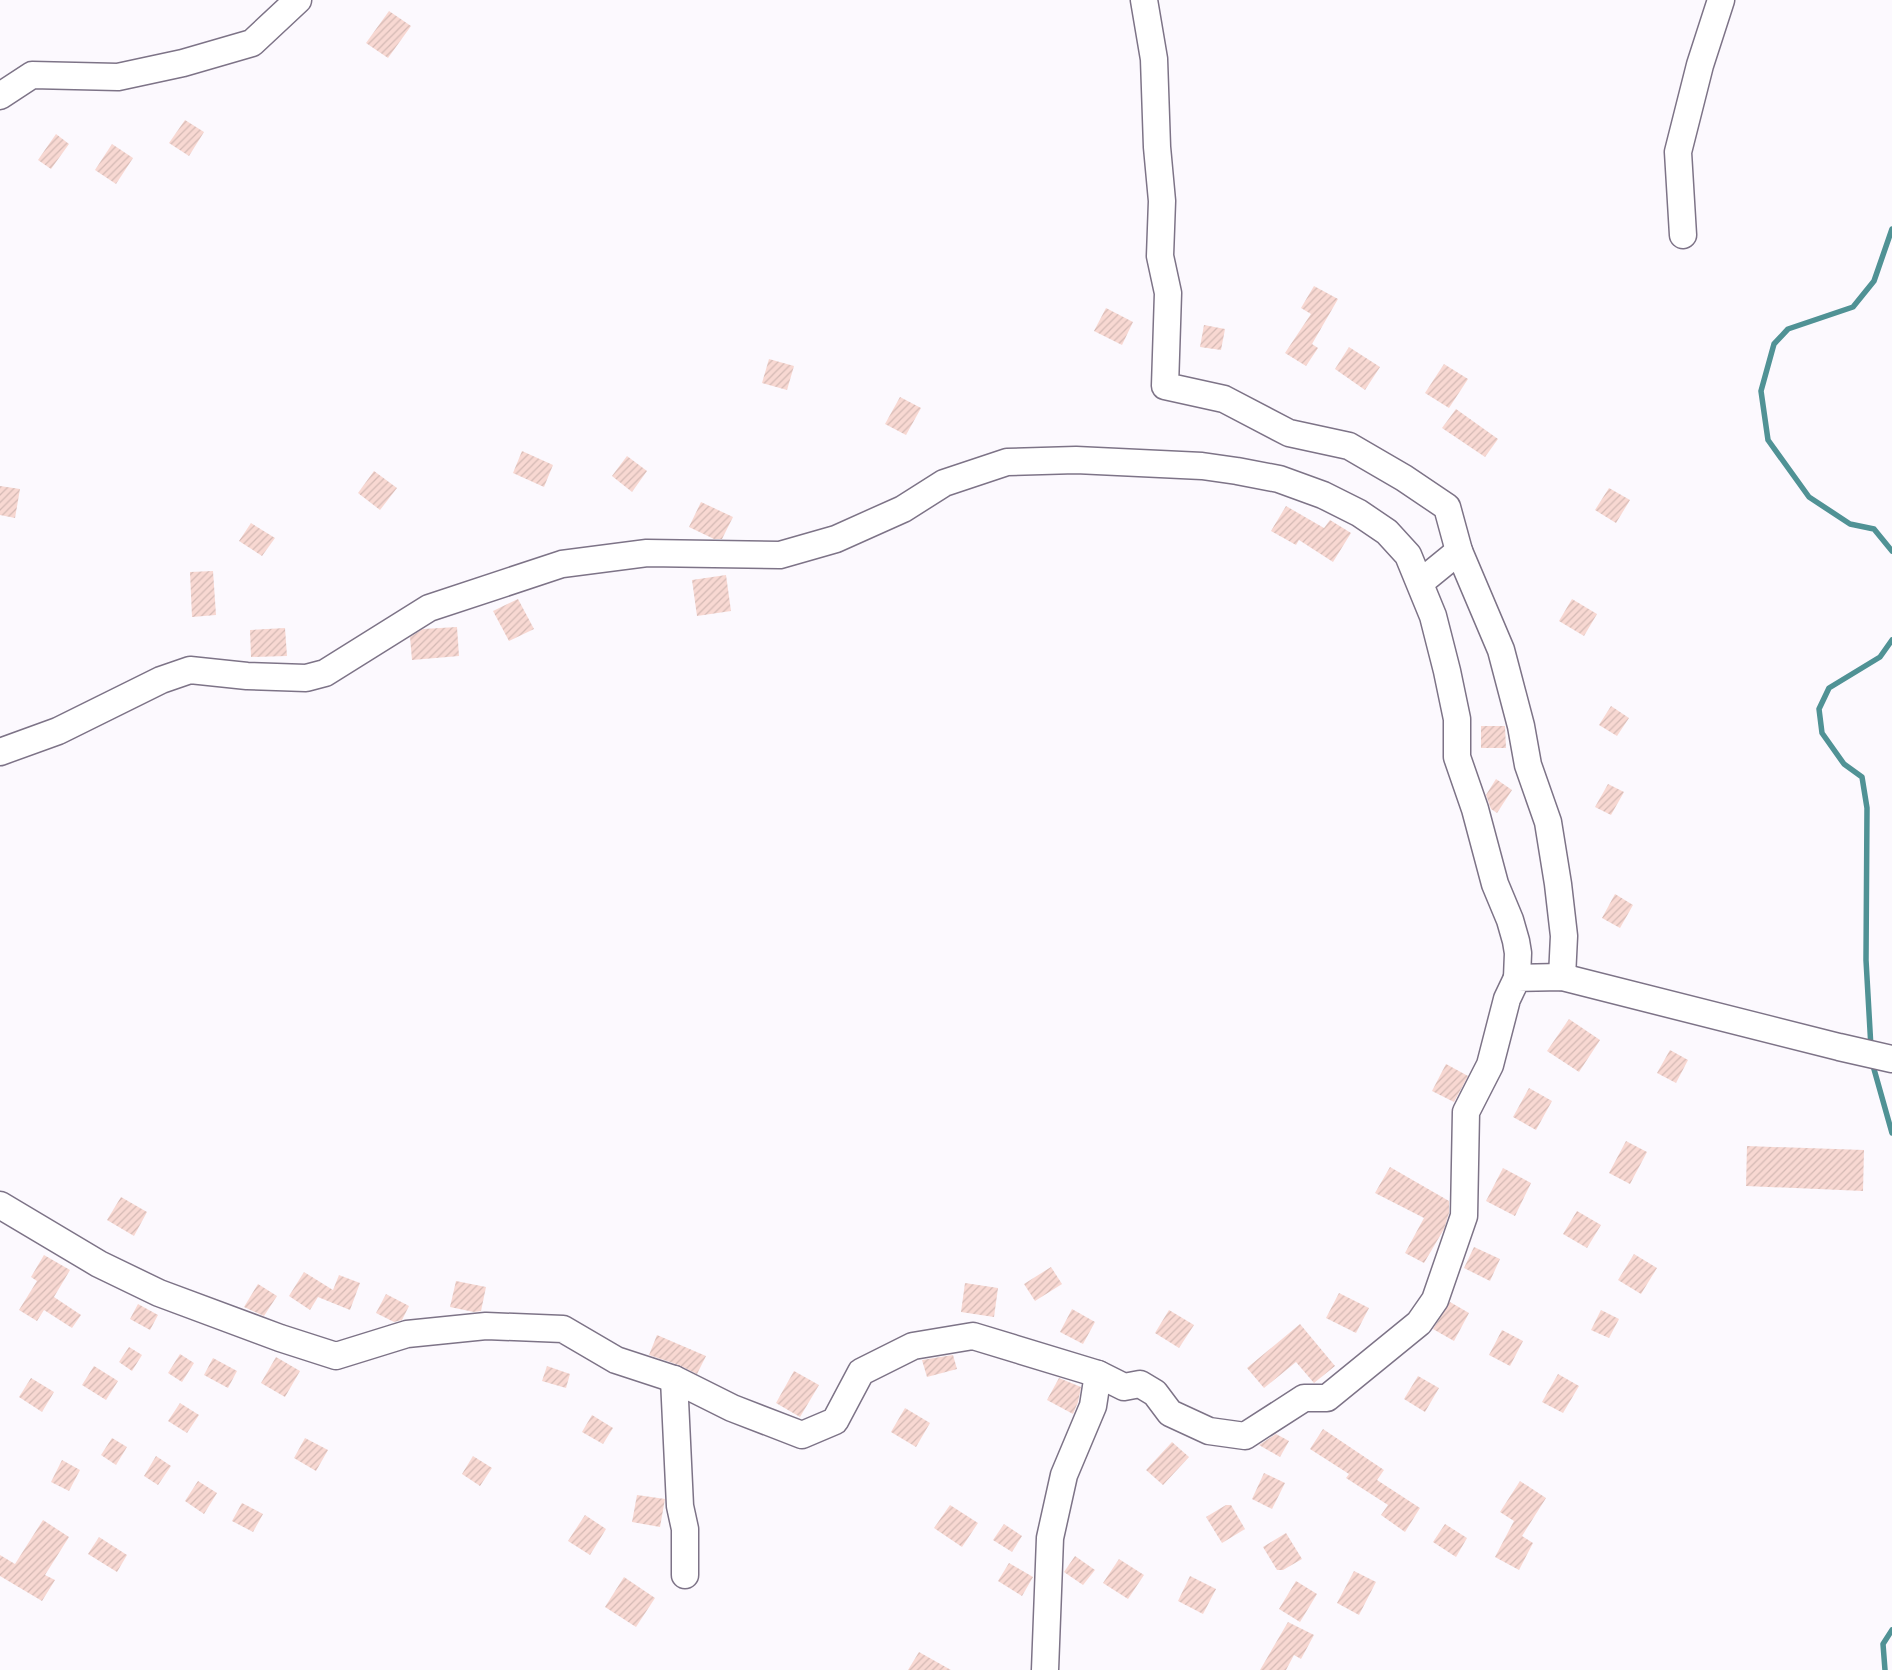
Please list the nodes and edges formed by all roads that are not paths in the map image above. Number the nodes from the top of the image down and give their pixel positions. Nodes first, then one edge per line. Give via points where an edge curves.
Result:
1 (298, 0) edge
2 (1144, 0) edge
3 (1722, 0) edge
4 (0, 96) edge
5 (1683, 235) dead end
6 (1459, 551) junction
7 (1420, 582) junction
8 (0, 752) edge
9 (1562, 977) junction
10 (1517, 978) junction
11 (1878, 1056) edge
12 (0, 1205) edge
13 (1098, 1374) junction
14 (674, 1379) junction
15 (685, 1575) dead end
16 (1045, 1670) edge

1 - 4 street via 252,43 118,77 32,75
2 - 6 street via 1154,58 1162,200 1160,256 1168,293 1165,386 1224,399 1289,433 1349,446 1446,507
3 - 5 street via 1700,65 1678,152
6 - 7 street
6 - 9 street via 1501,650 1528,765 1548,822 1564,936
7 - 8 street via 1408,555 1387,532 1359,512 1323,494 1279,479 1202,466 1076,460 1007,462 944,483 903,509 836,539 780,556 647,553 562,564 429,608 325,673 306,678 190,670 161,680 58,730
7 - 10 street via 1432,616 1457,719 1457,757 1495,884 1516,941
9 - 10 street
9 - 11 street
10 - 13 street via 1507,999 1490,1065 1466,1112 1464,1216 1435,1300 1419,1323 1327,1398 1304,1398 1245,1436 1209,1431 1170,1413 1155,1393 1140,1384 1124,1387
12 - 14 street via 99,1264 159,1294 336,1356 407,1334 486,1326 563,1329 616,1360
13 - 14 street via 973,1336 913,1346 861,1372 835,1421 802,1435 732,1408
13 - 16 street via 1093,1406 1064,1475 1050,1538
14 - 15 street via 680,1506 686,1529

